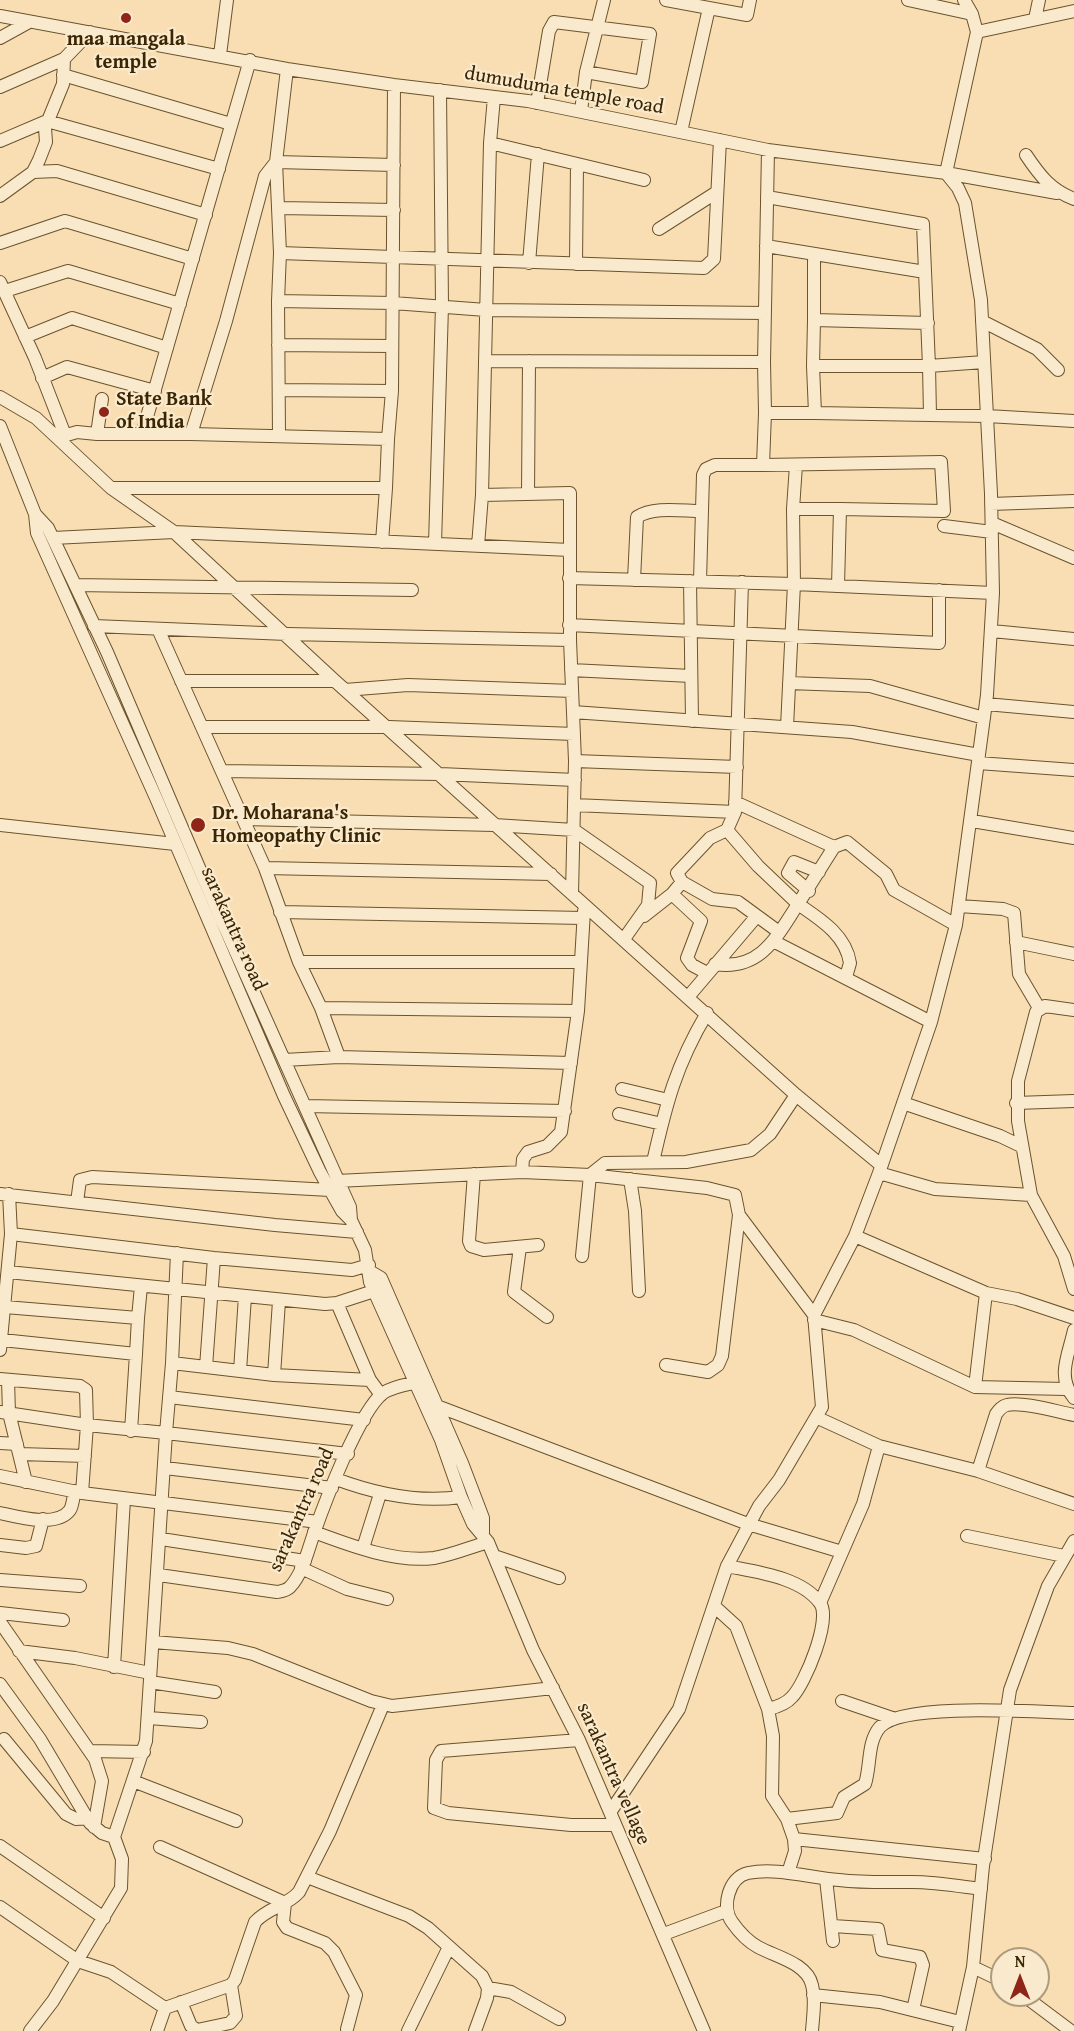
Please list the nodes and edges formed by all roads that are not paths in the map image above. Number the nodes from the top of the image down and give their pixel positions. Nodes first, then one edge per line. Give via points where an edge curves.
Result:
1 (228, 0) edge
2 (604, 0) edge
3 (666, 0) edge
4 (750, 0) edge
5 (908, 0) edge
6 (964, 0) edge
7 (1039, 0) edge
8 (709, 8) junction
9 (1074, 11) edge
10 (972, 14) junction
11 (0, 16) edge
12 (1035, 20) junction
13 (29, 22) junction
14 (596, 27) junction
15 (90, 32) junction
16 (976, 32) junction
17 (0, 38) edge
18 (220, 55) junction
19 (64, 59) junction
20 (250, 60) junction
21 (287, 69) junction
22 (586, 72) junction
23 (63, 75) junction
24 (394, 85) junction
25 (0, 87) edge
26 (440, 90) junction
27 (494, 97) junction
28 (537, 103) junction
29 (581, 111) junction
30 (47, 121) junction
31 (231, 124) junction
32 (681, 132) junction
33 (720, 140) junction
34 (0, 141) edge
35 (490, 143) junction
36 (768, 150) junction
37 (538, 154) junction
38 (1026, 155) dead end
39 (276, 162) junction
40 (577, 164) junction
41 (394, 165) junction
42 (219, 169) junction
43 (33, 172) junction
44 (946, 173) junction
45 (644, 180) dead end
46 (717, 192) junction
47 (1057, 193) junction
48 (0, 196) edge
49 (767, 197) junction
50 (1074, 199) edge
51 (280, 208) junction
52 (394, 210) junction
53 (206, 215) junction
54 (659, 229) dead end
55 (0, 243) edge
56 (766, 246) junction
57 (280, 253) junction
58 (814, 254) junction
59 (394, 256) junction
60 (193, 259) junction
61 (440, 259) junction
62 (487, 262) junction
63 (529, 263) junction
64 (576, 264) junction
65 (925, 272) junction
66 (2, 287) edge
67 (278, 301) junction
68 (393, 303) junction
69 (180, 304) junction
70 (442, 306) junction
71 (486, 310) junction
72 (765, 313) junction
73 (814, 320) junction
74 (982, 321) junction
75 (928, 323) junction
76 (25, 337) junction
77 (278, 345) junction
78 (392, 346) junction
79 (167, 348) junction
80 (485, 361) junction
81 (529, 361) junction
82 (764, 362) junction
83 (984, 362) junction
84 (813, 366) junction
85 (929, 366) junction
86 (1058, 370) dead end
87 (42, 378) junction
88 (279, 390) junction
89 (155, 391) junction
90 (392, 391) junction
91 (0, 397) edge
92 (102, 399) dead end
93 (765, 413) junction
94 (815, 413) junction
95 (930, 415) junction
96 (987, 416) junction
97 (1074, 421) edge
98 (0, 426) edge
99 (97, 434) junction
100 (141, 434) junction
101 (191, 434) junction
102 (62, 436) junction
103 (279, 436) junction
104 (388, 439) junction
105 (763, 465) junction
106 (796, 465) junction
107 (111, 488) junction
108 (386, 488) junction
109 (528, 494) junction
110 (483, 495) junction
111 (1074, 501) edge
112 (991, 504) junction
113 (793, 509) junction
114 (840, 509) junction
115 (701, 511) junction
116 (35, 514) junction
117 (944, 526) dead end
118 (992, 527) junction
119 (174, 532) junction
120 (53, 538) junction
121 (382, 542) junction
122 (435, 544) junction
123 (478, 546) junction
124 (570, 550) junction
125 (1074, 558) edge
126 (569, 578) junction
127 (634, 580) junction
128 (695, 581) junction
129 (742, 582) junction
130 (794, 584) junction
131 (75, 585) junction
132 (233, 586) junction
133 (838, 586) junction
134 (412, 590) dead end
135 (939, 590) junction
136 (993, 593) junction
137 (569, 625) junction
138 (94, 626) junction
139 (158, 629) junction
140 (992, 631) junction
141 (691, 632) junction
142 (742, 633) junction
143 (287, 634) junction
144 (790, 635) junction
145 (1074, 639) edge
146 (570, 640) junction
147 (571, 670) junction
148 (691, 676) junction
149 (181, 681) junction
150 (335, 681) junction
151 (789, 683) junction
152 (345, 690) junction
153 (572, 691) junction
154 (986, 704) junction
155 (573, 712) junction
156 (1074, 712) edge
157 (984, 718) junction
158 (692, 721) junction
159 (739, 724) junction
160 (202, 727) junction
161 (389, 727) junction
162 (787, 727) junction
163 (574, 734) junction
164 (978, 759) junction
165 (575, 761) junction
166 (737, 767) junction
167 (1074, 770) edge
168 (222, 771) junction
169 (440, 774) junction
170 (575, 780) junction
171 (574, 805) junction
172 (735, 807) junction
173 (244, 819) junction
174 (972, 820) junction
175 (0, 825) edge
176 (494, 825) junction
177 (574, 830) junction
178 (727, 830) junction
179 (1074, 838) edge
180 (175, 844) junction
181 (834, 847) junction
182 (265, 868) junction
183 (819, 872) junction
184 (551, 874) junction
185 (682, 882) junction
186 (809, 891) junction
187 (572, 894) junction
188 (672, 894) junction
189 (584, 904) junction
190 (798, 904) junction
191 (959, 906) junction
192 (280, 912) junction
193 (756, 917) junction
194 (584, 918) junction
195 (640, 918) junction
196 (956, 925) junction
197 (777, 937) junction
198 (624, 939) junction
199 (1016, 942) junction
200 (1074, 954) edge
201 (298, 962) junction
202 (582, 962) junction
203 (711, 969) junction
204 (846, 977) junction
205 (688, 998) junction
206 (321, 1008) junction
207 (1039, 1008) junction
208 (1073, 1009) edge
209 (578, 1011) junction
210 (707, 1013) junction
211 (931, 1022) junction
212 (339, 1057) junction
213 (284, 1060) junction
214 (571, 1063) junction
215 (622, 1089) dead end
216 (796, 1095) junction
217 (668, 1100) junction
218 (1074, 1101) edge
219 (903, 1103) junction
220 (1016, 1103) junction
221 (305, 1106) junction
222 (565, 1111) junction
223 (619, 1114) dead end
224 (662, 1124) junction
225 (1021, 1146) junction
226 (653, 1162) junction
227 (880, 1169) junction
228 (522, 1172) junction
229 (474, 1174) junction
230 (590, 1175) junction
231 (630, 1179) junction
232 (334, 1186) junction
233 (5, 1194) edge
234 (1031, 1195) junction
235 (77, 1202) junction
236 (739, 1215) junction
237 (354, 1226) junction
238 (11, 1234) junction
239 (855, 1236) junction
240 (538, 1245) dead end
241 (520, 1247) junction
242 (177, 1253) junction
243 (582, 1256) dead end
244 (214, 1258) junction
245 (1069, 1258) edge
246 (370, 1268) junction
247 (8, 1272) junction
248 (141, 1286) junction
249 (175, 1289) junction
250 (1074, 1289) edge
251 (387, 1290) joint
252 (211, 1291) junction
253 (374, 1291) junction
254 (639, 1291) dead end
255 (986, 1293) junction
256 (245, 1296) junction
257 (279, 1301) junction
258 (337, 1303) junction
259 (5, 1307) junction
260 (547, 1317) dead end
261 (814, 1317) junction
262 (138, 1318) junction
263 (1074, 1318) edge
264 (1074, 1330) edge
265 (1, 1345) edge
266 (136, 1354) junction
267 (172, 1363) junction
268 (666, 1365) dead end
269 (206, 1366) junction
270 (240, 1371) junction
271 (274, 1375) junction
272 (4, 1380) edge
273 (370, 1380) junction
274 (413, 1383) junction
275 (975, 1387) junction
276 (1070, 1394) edge
277 (381, 1395) junction
278 (169, 1397) junction
279 (437, 1406) junction
280 (4, 1412) edge
281 (1074, 1416) edge
282 (818, 1418) junction
283 (364, 1420) junction
284 (87, 1425) junction
285 (131, 1431) junction
286 (166, 1433) junction
287 (0, 1443) edge
288 (879, 1446) junction
289 (18, 1449) junction
290 (348, 1454) junction
291 (85, 1456) junction
292 (165, 1468) junction
293 (978, 1471) junction
294 (0, 1476) edge
295 (26, 1482) junction
296 (334, 1484) junction
297 (78, 1492) junction
298 (380, 1494) junction
299 (461, 1497) junction
300 (124, 1499) junction
301 (162, 1504) junction
302 (1074, 1504) edge
303 (0, 1513) edge
304 (43, 1519) junction
305 (748, 1524) junction
306 (316, 1527) junction
307 (967, 1536) dead end
308 (485, 1538) junction
309 (161, 1539) junction
310 (1073, 1544) edge
311 (0, 1545) edge
312 (363, 1548) junction
313 (842, 1552) junction
314 (494, 1556) junction
315 (1064, 1556) junction
316 (303, 1564) junction
317 (727, 1566) junction
318 (159, 1575) junction
319 (559, 1578) dead end
320 (0, 1580) edge
321 (80, 1586) dead end
322 (387, 1599) dead end
323 (820, 1603) junction
324 (714, 1606) junction
325 (0, 1613) edge
326 (63, 1620) dead end
327 (0, 1622) edge
328 (153, 1642) junction
329 (20, 1651) junction
330 (114, 1667) junction
331 (150, 1678) junction
332 (0, 1684) edge
333 (553, 1688) junction
334 (215, 1692) dead end
335 (842, 1701) dead end
336 (383, 1705) junction
337 (768, 1709) junction
338 (1008, 1711) junction
339 (1074, 1713) edge
340 (149, 1718) junction
341 (892, 1718) junction
342 (201, 1722) dead end
343 (4, 1738) dead end
344 (579, 1740) junction
345 (90, 1751) junction
346 (144, 1752) junction
347 (133, 1781) junction
348 (611, 1810) junction
349 (787, 1819) junction
350 (236, 1821) dead end
351 (90, 1823) junction
352 (615, 1825) junction
353 (114, 1837) junction
354 (794, 1839) junction
355 (0, 1846) edge
356 (160, 1848) dead end
357 (985, 1859) junction
358 (788, 1873) junction
359 (307, 1877) junction
360 (826, 1879) junction
361 (981, 1889) junction
362 (285, 1903) junction
363 (0, 1907) edge
364 (726, 1911) junction
365 (104, 1918) junction
366 (833, 1926) junction
367 (664, 1934) junction
368 (833, 1941) dead end
369 (449, 1947) junction
370 (78, 1961) junction
371 (973, 1967) junction
372 (990, 1976) edge
373 (231, 1985) junction
374 (488, 1988) junction
375 (813, 1995) junction
376 (181, 2001) junction
377 (1039, 2007) edge
378 (165, 2008) junction
379 (913, 2010) junction
380 (559, 2019) dead end
381 (959, 2027) edge
382 (347, 2029) dead end
383 (30, 2031) edge
384 (157, 2031) edge
385 (408, 2031) edge
386 (475, 2031) edge
387 (704, 2031) edge
388 (812, 2031) edge
389 (1071, 2031) edge

1 - 18 street
2 - 14 street
3 - 8 street
4 - 8 street via 747,15
5 - 10 street
6 - 10 street
7 - 12 street
8 - 32 street
9 - 12 street
10 - 16 street
11 - 13 street, dumuduma temple road
12 - 16 street
13 - 15 street, dumuduma temple road
13 - 17 street
14 - 22 street
14 - 22 street via 650,34 642,82
14 - 28 street via 562,22 551,25
15 - 18 street, dumuduma temple road
15 - 19 street
16 - 44 street
18 - 20 street, dumuduma temple road
19 - 23 street
19 - 25 street
20 - 21 street, dumuduma temple road
20 - 31 street
21 - 24 street, dumuduma temple road
21 - 39 street
22 - 29 street
23 - 30 street
23 - 31 street
24 - 26 street, dumuduma temple road
24 - 41 street
26 - 27 street, dumuduma temple road
26 - 61 street
27 - 28 street, dumuduma temple road
27 - 35 street
28 - 29 street, dumuduma temple road
29 - 32 street, dumuduma temple road
30 - 34 street
30 - 42 street
30 - 43 street via 46,142
31 - 42 street
32 - 33 street, dumuduma temple road
33 - 36 street, dumuduma temple road
33 - 46 street
35 - 37 street
35 - 62 street
36 - 44 street, dumuduma temple road
36 - 49 street
37 - 40 street
37 - 63 street
38 - 47 street
39 - 41 street
39 - 51 street
39 - 101 street via 265,176
40 - 45 street
40 - 64 street
41 - 52 street
42 - 53 street
43 - 48 street
43 - 53 street via 57,171
44 - 47 street, dumuduma temple road
44 - 74 street via 965,203
46 - 54 street
46 - 64 street via 714,259 710,266 690,269
47 - 50 street, dumuduma temple road
49 - 56 street
49 - 65 street via 923,224
51 - 52 street
51 - 57 street
52 - 59 street
53 - 60 street
55 - 60 street via 65,221
56 - 58 street
56 - 72 street
57 - 59 street
57 - 67 street
58 - 65 street
58 - 73 street
59 - 61 street
59 - 68 street
60 - 69 street
61 - 62 street
61 - 70 street
62 - 63 street
62 - 71 street
63 - 64 street
65 - 75 street
66 - 69 street via 68,271
66 - 76 street
67 - 68 street
67 - 77 street
68 - 70 street
68 - 78 street
69 - 79 street
70 - 71 street
70 - 122 street
71 - 72 street
71 - 80 street
72 - 82 street
73 - 75 street
73 - 84 street
74 - 83 street
74 - 86 street via 1037,349
75 - 85 street
76 - 79 street via 72,318
76 - 87 street
77 - 78 street
77 - 88 street
78 - 90 street
79 - 89 street
80 - 81 street
80 - 110 street
81 - 82 street
81 - 109 street
82 - 93 street
83 - 85 street
83 - 96 street
84 - 85 street
84 - 94 street
85 - 95 street
87 - 89 street via 67,367
87 - 102 street
88 - 90 street
88 - 103 street
89 - 100 street
90 - 104 street
91 - 102 street
92 - 99 street
93 - 94 street
93 - 105 street
94 - 95 street
95 - 96 street
96 - 97 street
96 - 112 street
98 - 116 street, sarakantra road
99 - 100 street
99 - 102 street via 76,432
100 - 101 street
101 - 103 street
102 - 107 street
103 - 104 street
104 - 108 street
105 - 106 street
105 - 115 street via 709,466 703,475
106 - 113 street
106 - 114 street via 941,462 944,511
107 - 108 street
107 - 119 street
108 - 121 street
109 - 110 street
109 - 124 street via 570,493
110 - 123 street
111 - 112 street
112 - 118 street
113 - 114 street
113 - 130 street
114 - 133 street
115 - 127 street via 658,511 637,517
115 - 128 street
116 - 120 street, sarakantra road
116 - 180 street, sarakantra road via 37,533
117 - 118 street
118 - 125 street
118 - 136 street
119 - 120 street
119 - 121 street
119 - 132 street
120 - 131 street, sarakantra road
121 - 122 street
122 - 123 street
123 - 124 street
124 - 126 street
126 - 127 street
126 - 137 street
127 - 128 street
128 - 129 street
128 - 141 street
129 - 130 street
129 - 142 street
130 - 133 street
130 - 144 street
131 - 132 street
131 - 138 street, sarakantra road
132 - 134 street
132 - 143 street
133 - 135 street
135 - 136 street
135 - 144 street via 939,643
136 - 140 street
137 - 141 street
137 - 146 street
138 - 139 street
138 - 213 street, sarakantra road
139 - 143 street
139 - 149 street
140 - 145 street
140 - 154 street
141 - 142 street
141 - 148 street
142 - 144 street
142 - 159 street
143 - 146 street
143 - 150 street
144 - 151 street
146 - 147 street
147 - 148 street
147 - 153 street
148 - 158 street
149 - 150 street
149 - 160 street
150 - 152 street
151 - 157 street via 870,686
151 - 162 street
152 - 153 street via 408,685
152 - 161 street
153 - 155 street
154 - 156 street
154 - 157 street
155 - 158 street
155 - 163 street
157 - 164 street
158 - 159 street
159 - 162 street
159 - 166 street
160 - 161 street
160 - 168 street
161 - 163 street
161 - 169 street
162 - 164 street via 852,732
163 - 165 street
164 - 167 street
164 - 174 street
165 - 166 street
165 - 170 street
166 - 172 street
168 - 169 street
168 - 173 street
169 - 170 street
169 - 176 street
170 - 171 street
171 - 172 street
171 - 177 street
172 - 178 street
172 - 181 street
173 - 176 street
173 - 182 street
174 - 179 street
174 - 191 street
175 - 180 street
176 - 177 street
176 - 184 street
177 - 187 street
177 - 195 street via 650,883 648,905
178 - 185 street via 710,838 677,873
178 - 190 street via 758,867
180 - 232 street, sarakantra road via 284,1096
181 - 183 street
181 - 196 street via 847,842 886,874 894,890
182 - 184 street
182 - 192 street
183 - 186 street
183 - 186 street via 794,862 788,873
184 - 187 street
185 - 188 street
185 - 193 street via 712,899 738,902
186 - 190 street
187 - 189 street
188 - 195 street
188 - 203 street via 701,921 687,958 692,965
189 - 194 street
189 - 198 street
190 - 197 street
190 - 204 street via 822,920 843,944 850,963
191 - 196 street
191 - 199 street via 1014,913
192 - 194 street
192 - 201 street
193 - 197 street
193 - 203 street
194 - 202 street
195 - 198 street
196 - 211 street
197 - 203 street via 754,958
197 - 204 street
198 - 205 street
199 - 200 street
199 - 207 street via 1022,983
201 - 202 street
201 - 206 street
202 - 209 street
203 - 205 street
204 - 211 street
205 - 210 street
206 - 209 street
206 - 212 street
207 - 208 street
207 - 220 street via 1022,1065
209 - 214 street
210 - 216 street
210 - 217 street via 687,1048
211 - 219 street
212 - 213 street
212 - 214 street
213 - 221 street, sarakantra road
214 - 222 street
215 - 217 street
216 - 226 street via 770,1134 751,1150 686,1162
216 - 227 street
217 - 224 street
218 - 220 street
219 - 225 street
219 - 227 street
220 - 225 street
221 - 222 street
221 - 232 street, sarakantra road
222 - 228 street via 556,1139 528,1152
223 - 224 street
224 - 226 street
225 - 234 street
226 - 230 street via 605,1163
227 - 234 street via 935,1189
227 - 239 street
228 - 229 street
228 - 230 street
229 - 232 street
229 - 241 street via 471,1246 476,1250
230 - 231 street
230 - 243 street
231 - 236 street via 724,1191 735,1196
231 - 254 street
232 - 235 street via 92,1177 81,1180
232 - 237 street, sarakantra road via 350,1207
233 - 235 street
233 - 238 street
234 - 245 street
235 - 237 street via 274,1225
236 - 261 street
236 - 268 street via 725,1345 718,1365 708,1372
237 - 246 street, sarakantra road
238 - 242 street
238 - 247 street
239 - 255 street
239 - 261 street
240 - 241 street
241 - 260 street via 514,1292
242 - 244 street
242 - 249 street
244 - 246 street via 352,1270
244 - 252 street
245 - 250 street
246 - 251 street, sarakantra road
246 - 253 street, sarakantra vellage
247 - 248 street
247 - 259 street
248 - 249 street
248 - 262 street
249 - 252 street
249 - 267 street
251 - 279 street, sarakantra vellage
252 - 256 street
252 - 269 street
253 - 258 street
253 - 274 street, sarakantra vellage
255 - 263 street
255 - 275 street
256 - 257 street
256 - 270 street
257 - 258 street
257 - 271 street
258 - 273 street
259 - 262 street
259 - 265 street
261 - 275 street via 854,1330
261 - 282 street via 816,1366 823,1398
262 - 266 street
264 - 276 street via 1066,1364
265 - 266 street
266 - 285 street
267 - 269 street
267 - 278 street
269 - 270 street
270 - 271 street
271 - 273 street
272 - 280 street
272 - 284 street via 83,1388 87,1395
273 - 277 street
274 - 277 street
274 - 299 street, sarakantra vellage via 441,1440
275 - 276 street
277 - 283 street, sarakantra road
278 - 283 street
278 - 286 street
279 - 305 street
279 - 308 street, sarakantra vellage via 483,1518
280 - 284 street
280 - 289 street
281 - 293 street via 1018,1405 1002,1407 996,1414
282 - 288 street
282 - 305 street
283 - 290 street, sarakantra road
284 - 285 street
284 - 291 street
285 - 286 street
286 - 290 street
286 - 292 street
287 - 289 street
288 - 293 street
288 - 313 street via 863,1504
289 - 291 street
289 - 295 street
290 - 296 street, sarakantra road
291 - 297 street
292 - 296 street
292 - 301 street
293 - 302 street
294 - 295 street
295 - 297 street
296 - 298 street
296 - 306 street, sarakantra road
297 - 300 street
297 - 304 street via 63,1516
298 - 299 street
298 - 312 street
299 - 308 street, sarakantra vellage via 473,1524
300 - 301 street
300 - 330 street
301 - 306 street
301 - 309 street
303 - 304 street
304 - 311 street via 36,1546
305 - 313 street
305 - 317 street
306 - 312 street
306 - 316 street, sarakantra road
307 - 315 street
308 - 312 street via 435,1557
308 - 314 street, sarakantra vellage
309 - 316 street
309 - 318 street
310 - 315 street
313 - 323 street
314 - 319 street
314 - 333 street, sarakantra vellage
315 - 338 street via 1048,1586 1016,1672
316 - 318 street, sarakantra road via 291,1586 277,1592
316 - 322 street via 347,1589
317 - 323 street via 789,1582 805,1589
317 - 324 street
318 - 328 street
320 - 321 street
323 - 337 street via 824,1622 810,1666 792,1698
324 - 337 street via 736,1626
324 - 348 street via 678,1709
325 - 326 street
327 - 329 street
328 - 331 street
328 - 336 street via 253,1653
329 - 330 street
329 - 345 street
330 - 331 street
331 - 334 street
331 - 340 street
332 - 351 street via 40,1739
333 - 336 street
333 - 344 street, sarakantra vellage
335 - 341 street
336 - 359 street
337 - 349 street via 772,1796
338 - 339 street
338 - 341 street via 950,1711
338 - 357 street
340 - 342 street
340 - 346 street
341 - 349 street via 872,1740 865,1784 844,1797 837,1813
343 - 351 street via 66,1814
344 - 348 street, sarakantra vellage
344 - 352 street via 441,1752 436,1760 434,1808 448,1813 571,1825
345 - 346 street
345 - 351 street via 102,1781
346 - 347 street
347 - 350 street
347 - 353 street
348 - 352 street, sarakantra vellage
349 - 354 street
351 - 353 street
352 - 367 street, sarakantra vellage
353 - 365 street via 123,1874 116,1901
354 - 357 street
354 - 358 street via 795,1851
355 - 365 street
356 - 362 street
357 - 361 street
358 - 360 street
358 - 364 street via 739,1876
359 - 362 street via 299,1892
359 - 369 street via 409,1916
360 - 361 street
360 - 366 street
361 - 371 street
362 - 373 street via 255,1922
362 - 382 street via 283,1922 287,1928 330,1947 352,1985 355,2002
363 - 370 street
364 - 367 street
364 - 375 street via 745,1938 808,1975
365 - 370 street
366 - 368 street
366 - 379 street via 878,1929 882,1950 920,1957 923,1965
367 - 387 street, sarakantra vellage
369 - 374 street via 482,1976
369 - 385 street
370 - 378 street via 111,1972
370 - 383 street
371 - 372 street
371 - 381 street
373 - 376 street
373 - 376 street via 236,2016 230,2023 197,2030 191,2026
374 - 380 street via 511,1992
374 - 386 street
375 - 379 street via 880,2002
375 - 388 street
376 - 378 street
377 - 389 street
378 - 384 street
379 - 381 street

